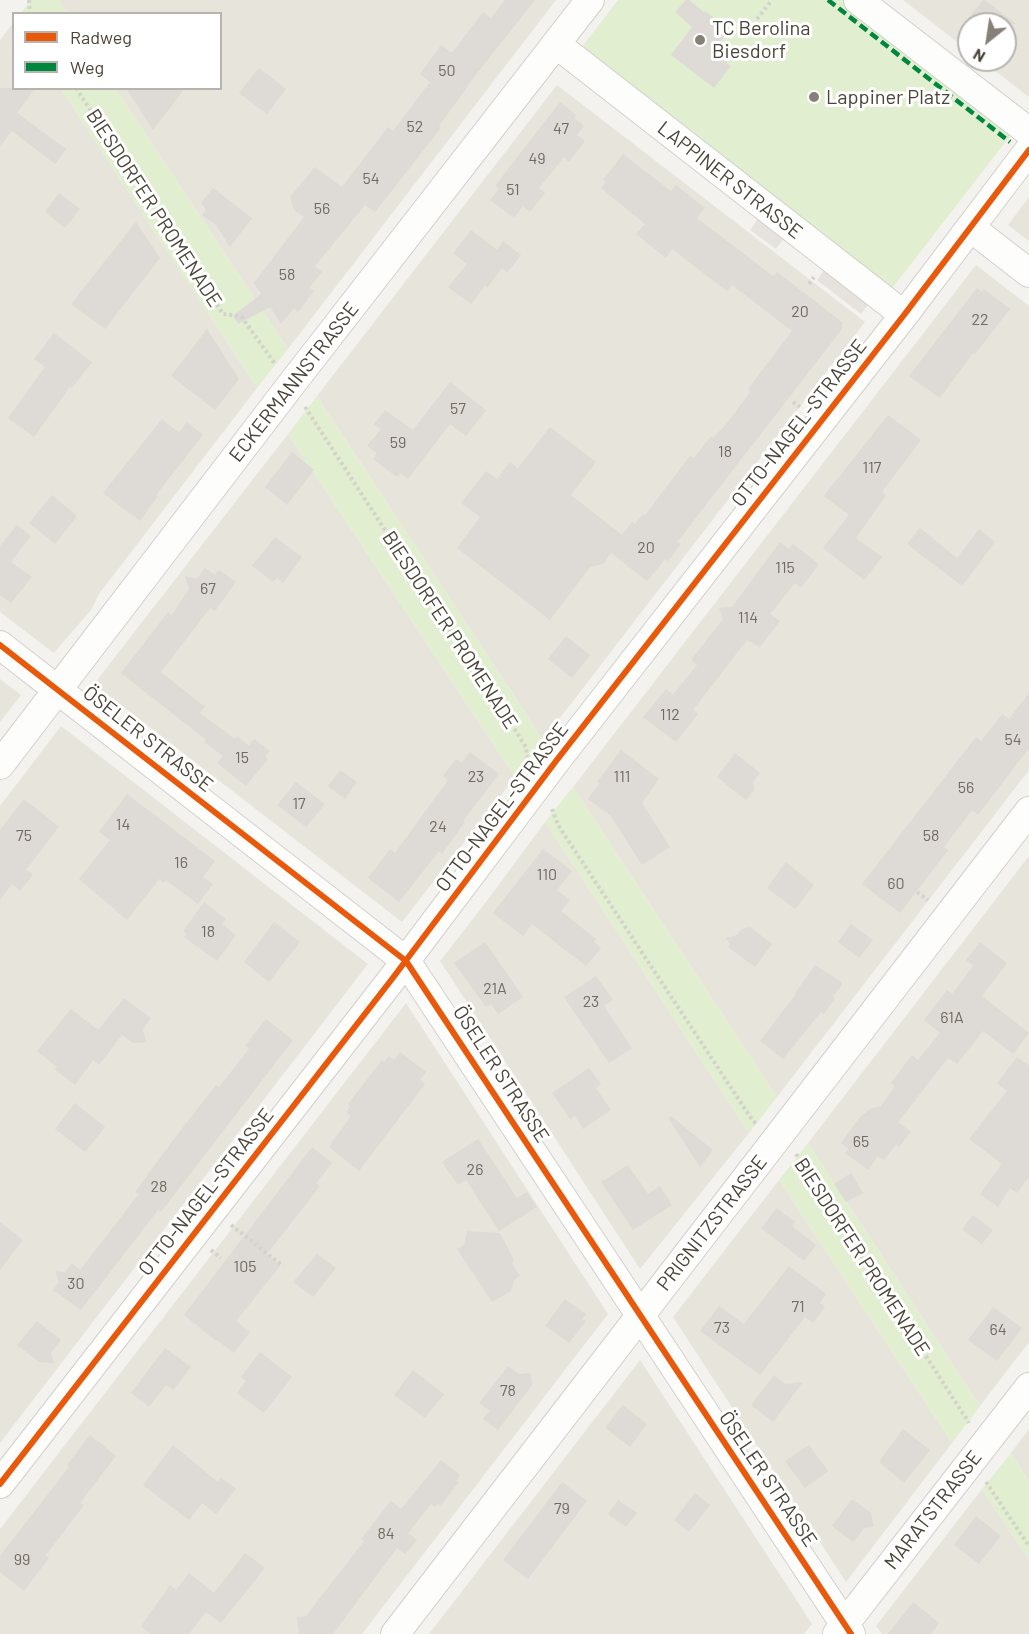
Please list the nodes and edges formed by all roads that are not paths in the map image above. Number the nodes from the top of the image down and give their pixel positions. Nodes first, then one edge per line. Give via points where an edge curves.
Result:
1 (590, 0) edge
2 (858, 0) edge
3 (556, 44) junction
4 (1029, 132) edge
5 (1029, 150) edge
6 (971, 228) junction
7 (1029, 273) edge
8 (904, 315) junction
9 (0, 645) edge
10 (58, 690) junction
11 (0, 765) edge
12 (1029, 811) edge
13 (406, 961) junction
14 (640, 1316) junction
15 (1029, 1387) edge
16 (0, 1484) edge
17 (844, 1631) edge
18 (395, 1634) edge

1 - 3 street, ECKERMANNSTRASSE
2 - 4 street
3 - 8 street, LAPPINER STRASSE
3 - 10 street, ECKERMANNSTRASSE
5 - 6 street, OTTO-NAGEL-STRASSE
6 - 7 street
6 - 8 street, OTTO-NAGEL-STRASSE
8 - 13 street, OTTO-NAGEL-STRASSE
9 - 10 street, ÖSELER STRASSE
10 - 11 street, ECKERMANNSTRASSE
10 - 13 street, ÖSELER STRASSE
12 - 14 street, PRIGNITZSTRASSE
13 - 14 street, ÖSELER STRASSE
13 - 16 street, OTTO-NAGEL-STRASSE
14 - 17 street, ÖSELER STRASSE
14 - 18 street, PRIGNITZSTRASSE
15 - 17 street, MARATSTRASSE

